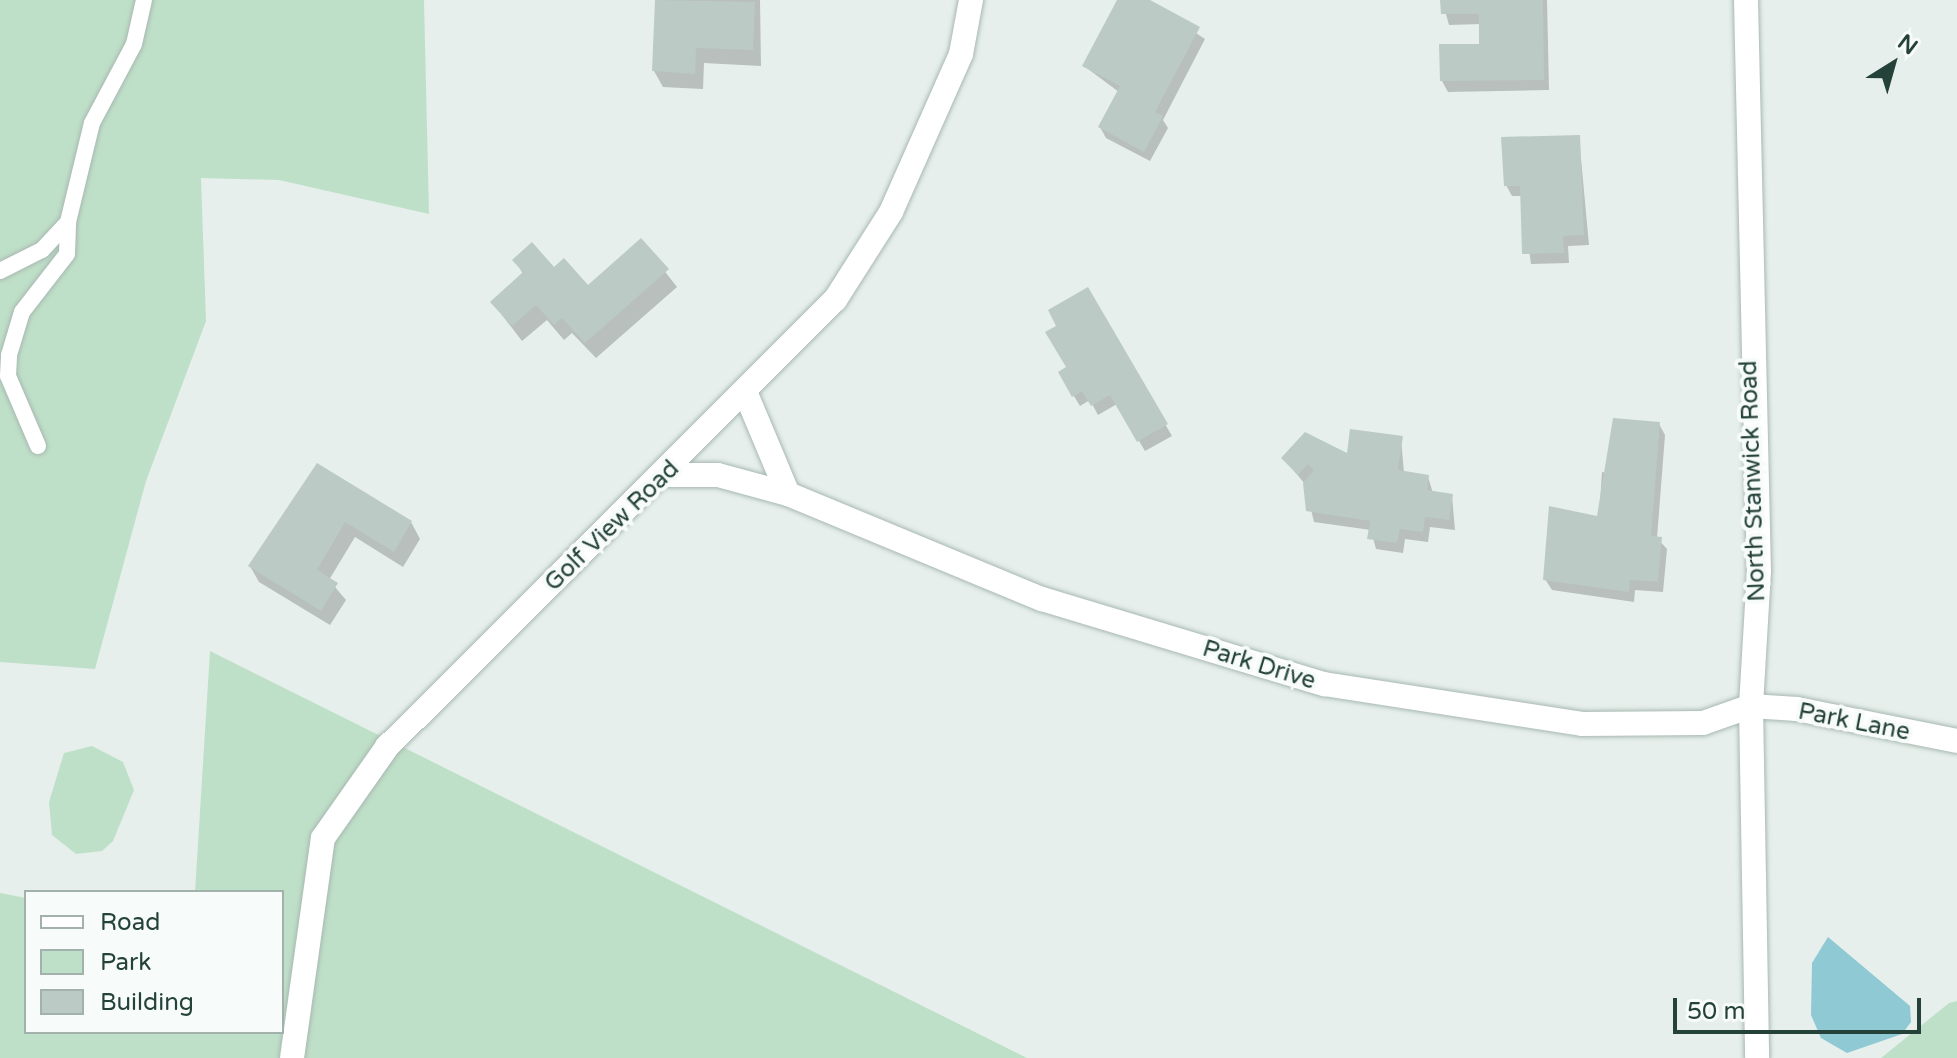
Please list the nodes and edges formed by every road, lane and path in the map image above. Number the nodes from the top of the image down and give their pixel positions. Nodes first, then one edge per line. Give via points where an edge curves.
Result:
1 (144, 0) edge
2 (971, 0) edge
3 (1746, 0) edge
4 (68, 222) junction
5 (0, 271) edge
6 (746, 394) junction
7 (38, 446) dead end
8 (664, 475) junction
9 (788, 494) junction
10 (1751, 706) junction
11 (1957, 741) edge
12 (292, 1058) edge
13 (1757, 1058) edge

1 - 4 lane via 134,44 92,123
2 - 6 street, Golf View Road via 961,54 891,212 835,300
3 - 10 street, North Stanwick Road via 1759,571
4 - 5 lane via 42,250
4 - 7 lane via 67,254 22,312 9,355 8,376
6 - 8 street, Golf View Road
6 - 9 street
8 - 9 street, Park Drive via 718,475
8 - 12 street, Golf View Road via 387,747 323,838
9 - 10 street, Park Drive via 1042,599 1324,684 1582,724 1703,723
10 - 11 street, Park Lane
10 - 13 street, North Stanwick Road

